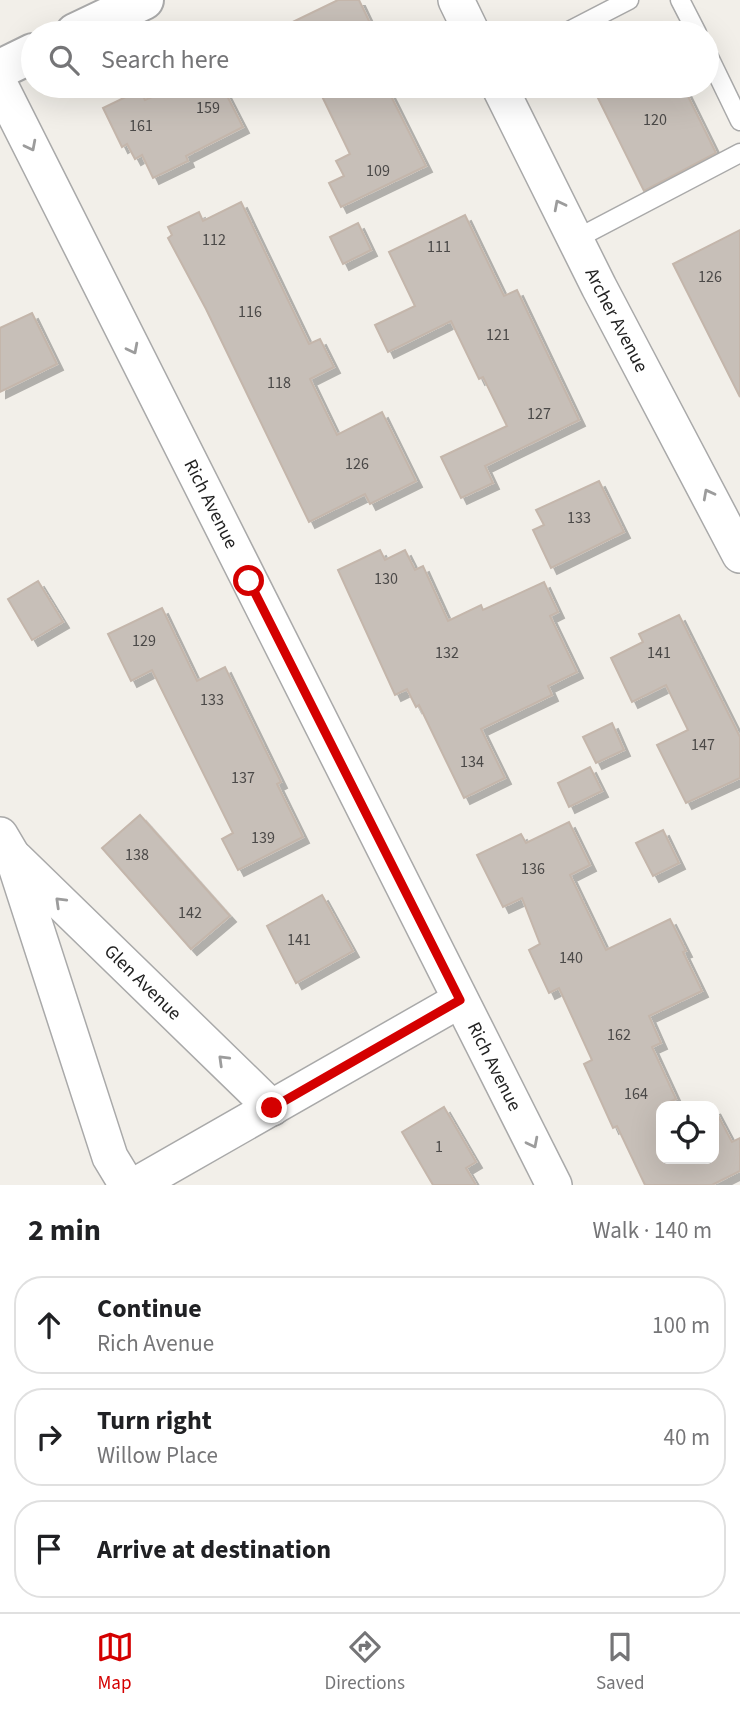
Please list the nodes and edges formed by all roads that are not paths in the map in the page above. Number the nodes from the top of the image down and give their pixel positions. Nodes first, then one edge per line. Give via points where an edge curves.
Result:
1 (144, 0) edge
2 (456, 0) edge
3 (629, 0) edge
4 (680, 0) edge
5 (100, 21) edge
6 (466, 21) edge
7 (588, 21) edge
8 (691, 21) edge
9 (21, 59) edge
10 (0, 69) edge
11 (719, 78) edge
12 (0, 85) edge
13 (505, 98) edge
14 (740, 121) edge
15 (740, 153) edge
16 (576, 239) junction
17 (740, 555) edge
18 (7, 846) edge
19 (460, 1000) junction
20 (272, 1108) junction
21 (127, 1185) edge
22 (136, 1185) edge
23 (554, 1185) edge

1 - 5 street
2 - 6 street
3 - 7 lane
4 - 8 lane
9 - 10 street
11 - 14 lane
12 -> 19 street, Rich Avenue
16 -> 13 street, Archer Avenue
15 - 16 lane
17 -> 16 street, Archer Avenue
20 -> 18 street, Glen Avenue
18 - 21 street, Glen Avenue via 110,1157
19 - 20 street
19 -> 23 street, Rich Avenue
20 - 22 street

